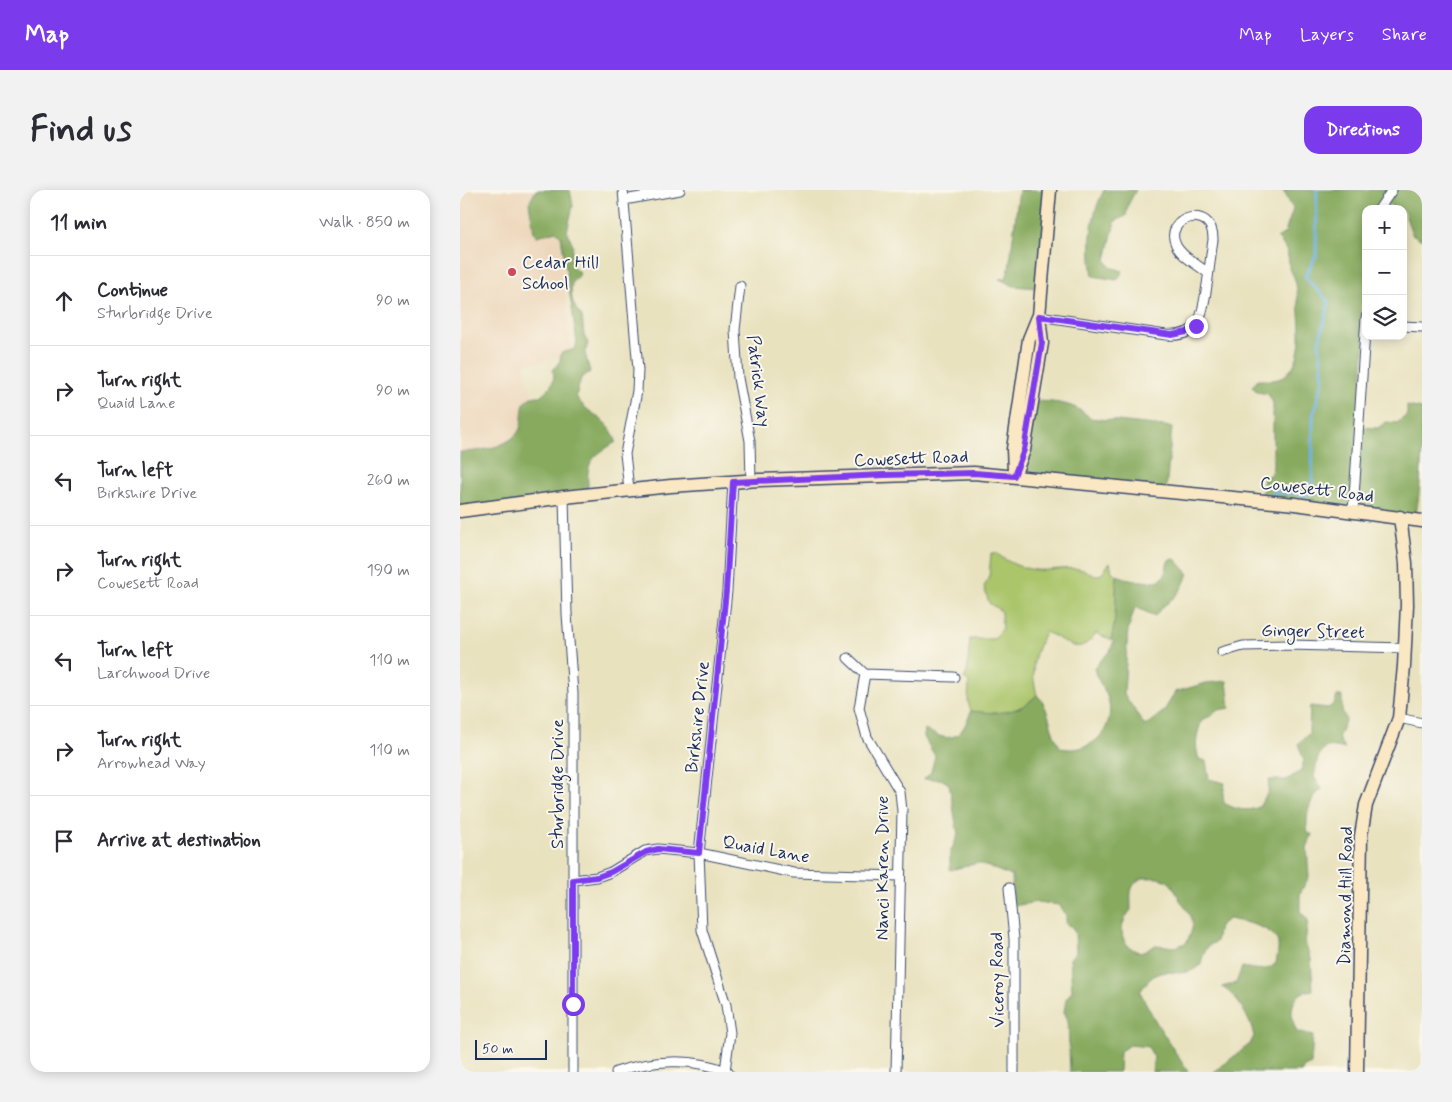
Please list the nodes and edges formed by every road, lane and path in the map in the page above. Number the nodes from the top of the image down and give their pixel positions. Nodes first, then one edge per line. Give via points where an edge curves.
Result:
1 (622, 190) edge
2 (680, 190) edge
3 (1050, 190) edge
4 (1392, 190) edge
5 (624, 200) junction
6 (1383, 205) edge
7 (1208, 273) junction
8 (740, 286) dead end
9 (1039, 316) junction
10 (1407, 326) edge
11 (1422, 327) edge
12 (1364, 340) edge
13 (1014, 476) junction
14 (751, 481) junction
15 (733, 482) junction
16 (629, 490) junction
17 (564, 496) junction
18 (460, 511) edge
19 (1352, 511) junction
20 (1400, 517) junction
21 (1422, 521) edge
22 (1405, 648) junction
23 (1222, 652) dead end
24 (848, 658) dead end
25 (866, 674) junction
26 (954, 677) dead end
27 (1399, 718) junction
28 (1422, 723) edge
29 (699, 853) junction
30 (900, 876) junction
31 (573, 880) junction
32 (1009, 888) dead end
33 (726, 1071) edge
34 (573, 1072) edge
35 (616, 1072) edge
36 (896, 1072) edge
37 (1014, 1072) edge
38 (1357, 1072) edge

1 - 5 street
2 - 5 street
3 - 9 main road
4 - 6 street
5 - 16 street via 638,370 625,454
7 - 7 street via 1213,240 1211,228 1203,219 1185,219 1174,233 1176,246
7 - 9 street via 1199,321 1182,334 1166,335
8 - 14 street, Patrick Way via 735,330 738,378 750,441
9 - 13 main road via 1042,343 1024,450
10 - 11 street
12 - 19 street
13 - 14 main road, Cowesett Road via 974,473
13 - 19 main road, Cowesett Road
14 - 15 main road, Cowesett Road
15 - 16 main road, Cowesett Road
15 - 29 street, Birkshire Drive via 726,601
16 - 17 main road, Cowesett Road
17 - 18 main road, Cowesett Road
17 - 31 street, Sturbridge Drive via 573,693
19 - 20 main road, Cowesett Road
20 - 21 main road, Cowesett Road
20 - 22 main road, Diamond Hill Road via 1406,563
22 - 23 street, Ginger Street via 1243,646
22 - 27 main road, Diamond Hill Road
24 - 25 street
25 - 26 street
25 - 30 street, Nanci Karen Drive via 859,708 867,737 900,792
27 - 28 street
27 - 38 main road, Diamond Hill Road via 1366,805 1361,836
29 - 30 street, Quaid Lane via 794,873
29 - 31 street, Quaid Lane via 658,849 646,852 611,872
29 - 33 street, Birkshire Drive via 702,930 726,1005 730,1033
30 - 36 street, Nanci Karen Drive
31 - 34 street, Sturbridge Drive
32 - 37 street, Viceroy Road via 1014,939
33 - 35 street via 675,1062 651,1063

